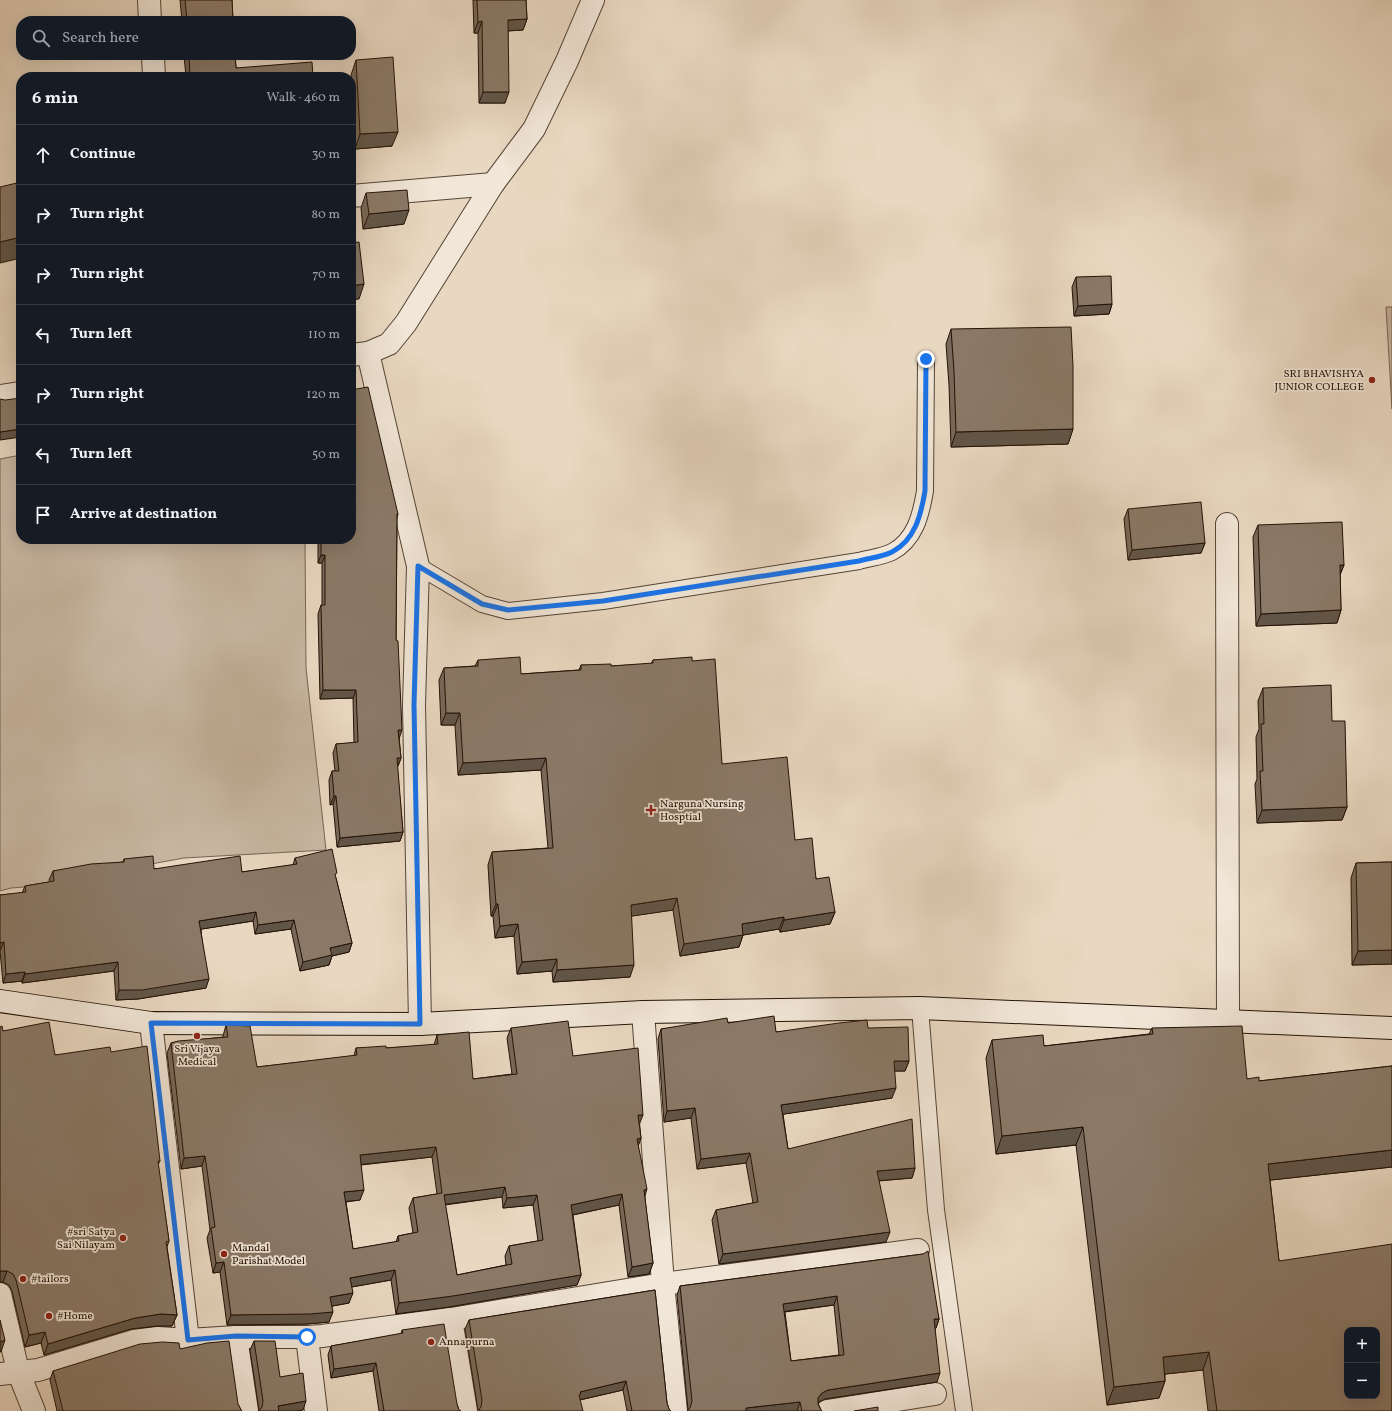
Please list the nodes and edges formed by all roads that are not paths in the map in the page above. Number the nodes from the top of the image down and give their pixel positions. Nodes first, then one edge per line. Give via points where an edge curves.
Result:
1 (149, 0) edge
2 (593, 0) edge
3 (150, 16) edge
4 (153, 60) edge
5 (154, 72) edge
6 (493, 184) junction
7 (356, 196) edge
8 (359, 354) edge
9 (926, 359) dead end
10 (16, 394) edge
11 (0, 396) edge
12 (1228, 524) dead end
13 (418, 566) junction
14 (0, 1001) edge
15 (920, 1008) junction
16 (643, 1012) junction
17 (1228, 1020) junction
18 (151, 1023) junction
19 (420, 1024) junction
20 (1392, 1028) edge
21 (918, 1250) dead end
22 (663, 1284) junction
23 (0, 1294) edge
24 (451, 1319) junction
25 (236, 1336) junction
26 (307, 1337) junction
27 (188, 1340) junction
28 (9, 1372) edge
29 (935, 1394) dead end
30 (34, 1411) edge
31 (247, 1411) edge
32 (316, 1411) edge
33 (466, 1411) edge
34 (676, 1411) edge
35 (827, 1411) edge
36 (964, 1411) edge

1 - 3 street
2 - 6 street via 534,129
4 - 5 street
6 - 7 street
6 - 8 street via 406,323 389,344
8 - 13 street
9 - 13 lane via 925,491 922,508 917,526 910,537 891,553 859,561 603,601 508,610 482,604
10 - 11 street
12 - 17 street
13 - 19 street via 414,705
14 - 18 street
15 - 16 street
15 - 17 street
15 - 36 lane via 936,1210
16 - 19 street
16 - 22 street
17 - 20 street
18 - 19 street
18 - 27 street
21 - 22 street
22 - 24 street
22 - 34 street
23 - 28 street
24 - 26 street
24 - 33 street
25 - 26 street
25 - 27 street
25 - 31 street
26 - 32 street
27 - 28 street via 158,1338 134,1342 38,1370
28 - 30 street
29 - 35 street

